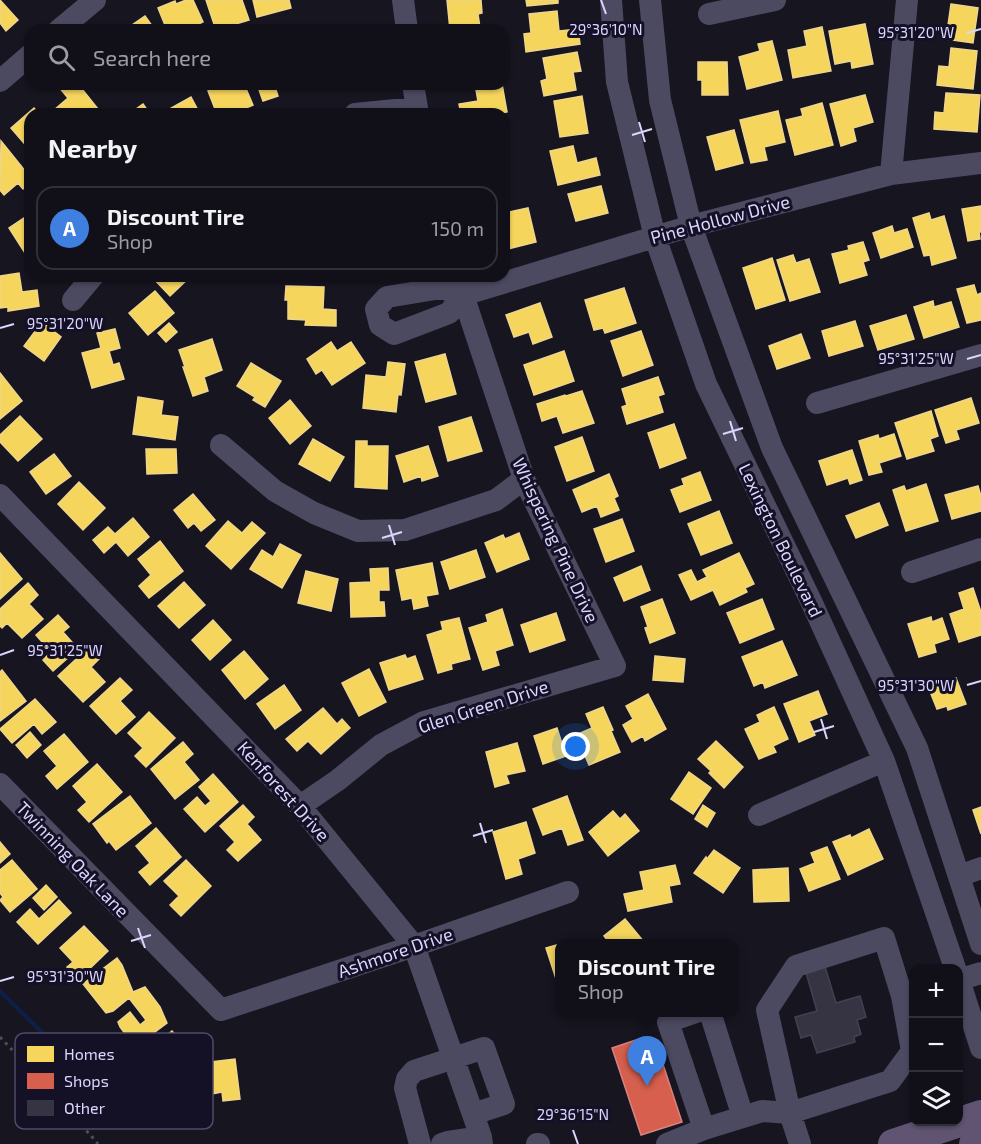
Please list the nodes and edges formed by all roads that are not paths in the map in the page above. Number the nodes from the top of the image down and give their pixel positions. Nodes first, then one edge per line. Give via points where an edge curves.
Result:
1 (95, 0) edge
2 (403, 0) edge
3 (611, 0) edge
4 (650, 0) edge
5 (776, 0) edge
6 (907, 0) edge
7 (709, 14) dead end
8 (66, 24) edge
9 (406, 24) edge
10 (24, 60) edge
11 (0, 81) edge
12 (414, 90) edge
13 (417, 108) edge
14 (981, 163) edge
15 (891, 174) junction
16 (691, 226) junction
17 (655, 237) junction
18 (510, 273) edge
19 (88, 282) edge
20 (461, 285) edge
21 (73, 300) dead end
22 (981, 355) edge
23 (817, 403) dead end
24 (221, 445) dead end
25 (524, 479) junction
26 (0, 495) edge
27 (803, 511) junction
28 (774, 525) junction
29 (981, 549) edge
30 (912, 572) dead end
31 (615, 666) joint
32 (884, 761) junction
33 (0, 784) edge
34 (936, 803) junction
35 (300, 806) junction
36 (759, 815) dead end
37 (904, 815) junction
38 (981, 868) edge
39 (959, 876) junction
40 (568, 892) dead end
41 (981, 944) edge
42 (414, 946) junction
43 (954, 964) edge
44 (981, 973) edge
45 (963, 978) edge
46 (963, 992) edge
47 (908, 994) edge
48 (221, 1010) joint
49 (682, 1017) edge
50 (712, 1017) edge
51 (981, 1048) edge
52 (454, 1058) junction
53 (790, 1113) junction
54 (473, 1114) junction
55 (981, 1115) edge
56 (743, 1117) junction
57 (704, 1129) junction
58 (482, 1142) edge
59 (981, 1142) edge
60 (420, 1144) edge
61 (442, 1144) edge
62 (667, 1144) edge
63 (800, 1144) edge
64 (893, 1144) edge
65 (974, 1144) edge

1 - 8 street
2 - 9 street
3 - 17 street, Lexington Boulevard via 617,82
4 - 16 street, Lexington Boulevard via 660,100
5 - 7 street
6 - 15 street
10 - 11 street
12 - 13 street
14 - 15 street, Pine Hollow Drive
15 - 16 street, Pine Hollow Drive
16 - 17 street, Pine Hollow Drive
16 - 27 street, Lexington Boulevard via 772,448
17 - 18 street, Pine Hollow Drive
17 - 28 street, Lexington Boulevard via 706,384
19 - 21 street
20 - 25 street, Whispering Pine Drive
22 - 23 street
24 - 25 street via 275,490 314,513 358,531 405,530 496,500
25 - 31 street, Whispering Pine Drive
26 - 35 street, Kenforest Drive
27 - 28 street
27 - 34 street, Lexington Boulevard via 917,748
28 - 32 street, Lexington Boulevard
29 - 30 street
31 - 35 street, Glen Green Drive via 424,722 381,745
32 - 36 street
32 - 37 street, Lexington Boulevard
33 - 48 street, Twinning Oak Lane
34 - 37 street
34 - 39 street, Lexington Boulevard
35 - 42 street, Kenforest Drive
37 - 43 street, Lexington Boulevard
38 - 39 street
39 - 41 street, Lexington Boulevard
40 - 42 street, Ashmore Drive
42 - 48 street, Ashmore Drive
42 - 52 street, Kenforest Drive
44 - 45 street
46 - 51 street
47 - 53 street via 912,1051 890,1082
47 - 53 street via 884,938 796,966 767,1010
49 - 57 street via 668,1022
50 - 56 street
52 - 54 street, Kenforest Drive
52 - 54 street via 484,1048 504,1104
52 - 60 street via 414,1071 407,1078 405,1088
53 - 56 street via 762,1111
53 - 63 street
54 - 58 street, Kenforest Drive
55 - 64 main road
56 - 57 street
57 - 62 street
58 - 61 street
59 - 65 main road

